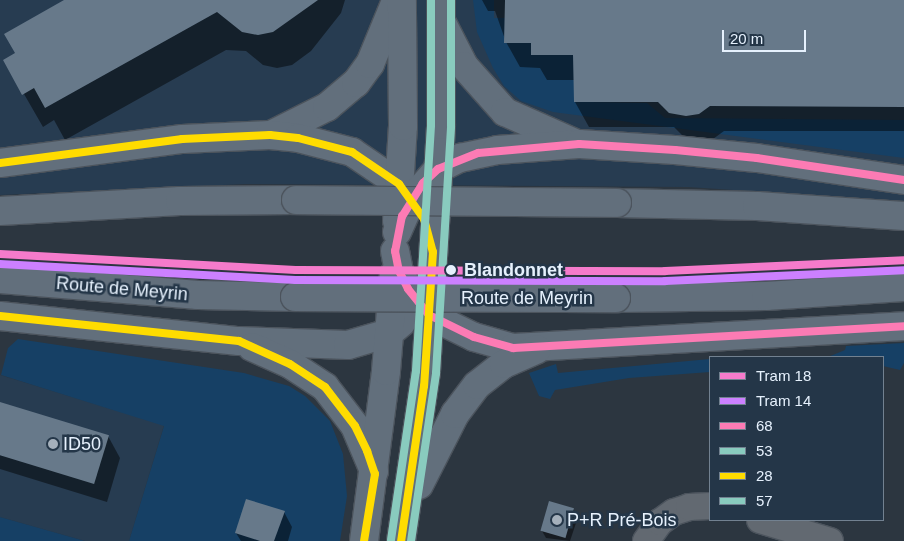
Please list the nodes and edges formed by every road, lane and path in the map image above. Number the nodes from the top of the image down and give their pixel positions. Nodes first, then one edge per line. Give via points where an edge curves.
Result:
1 (396, 0) edge
2 (402, 0) edge
3 (441, 11) edge
4 (270, 135) junction
5 (579, 144) junction
6 (0, 163) edge
7 (438, 169) junction
8 (904, 180) edge
9 (405, 192) junction
10 (0, 212) edge
11 (904, 216) edge
12 (396, 242) junction
13 (432, 261) junction
14 (0, 279) edge
15 (904, 288) edge
16 (423, 309) junction
17 (0, 316) edge
18 (904, 326) edge
19 (389, 333) junction
20 (239, 341) junction
21 (542, 347) junction
22 (375, 474) junction
23 (709, 506) edge
24 (407, 509) junction
25 (763, 521) edge
26 (364, 541) edge
27 (401, 541) edge
28 (646, 541) edge
29 (830, 541) edge

1 - 4 main road via 370,64 356,83 327,107
2 - 9 main road
3 - 5 main road via 464,66 505,112
3 - 7 main road
4 - 6 main road via 182,139
4 - 9 main road via 298,138 352,152
5 - 7 main road via 478,153
5 - 8 main road via 757,158
7 - 9 main road
7 - 13 main road
9 - 12 main road
9 - 13 main road via 424,219
10 - 11 main road, bridge via 180,201 296,200 757,206
12 - 16 main road via 399,271
12 - 19 main road
13 - 16 main road
14 - 15 main road, Route de Meyrin, bridge via 198,295 295,297 766,296
16 - 19 main road
16 - 21 main road via 493,343 513,348
16 - 24 main road via 418,438
17 - 20 main road
18 - 21 main road
19 - 20 main road via 348,345
19 - 22 main road
20 - 22 main road via 290,364 325,388 355,426
21 - 24 main road via 504,364 477,385 455,414
22 - 26 main road
23 - 28 street via 689,506 674,512 660,522
24 - 27 main road
25 - 29 street

